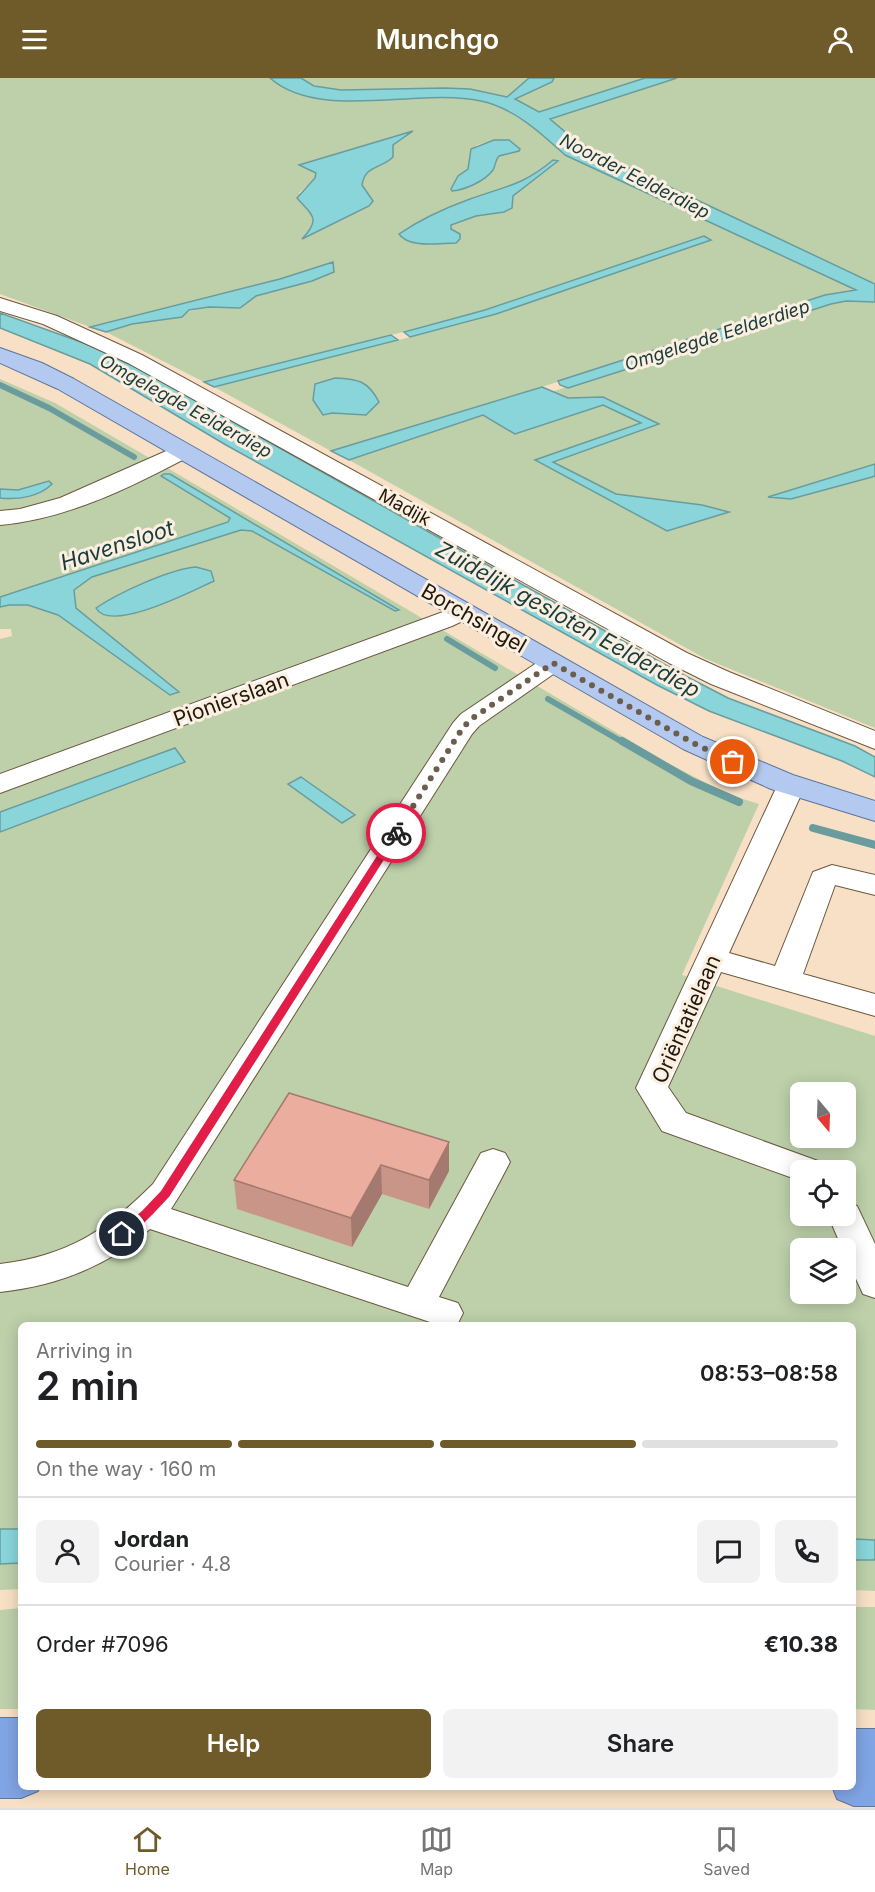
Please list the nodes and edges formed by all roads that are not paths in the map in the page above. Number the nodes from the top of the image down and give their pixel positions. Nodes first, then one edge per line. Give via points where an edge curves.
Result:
1 (0, 304) edge
2 (0, 355) edge
3 (0, 366) edge
4 (86, 397) junction
5 (183, 451) junction
6 (0, 518) edge
7 (462, 612) junction
8 (553, 663) junction
9 (875, 741) edge
10 (0, 784) edge
11 (791, 786) junction
12 (875, 811) edge
13 (875, 885) edge
14 (712, 959) junction
15 (785, 980) junction
16 (875, 1005) edge
17 (493, 1162) dead end
18 (790, 1164) edge
19 (146, 1214) junction
20 (851, 1226) edge
21 (0, 1278) edge
22 (875, 1284) edge
23 (0, 1740) edge
24 (18, 1740) edge
25 (856, 1751) edge
26 (875, 1751) edge
27 (0, 1775) edge
28 (18, 1775) edge
29 (856, 1783) edge
30 (875, 1783) edge

1 - 9 street, Madijk via 50,320 135,359 678,658
2 - 4 main road, Borchsingel via 50,374
3 - 4 main road, Borchsingel
4 - 5 main road, Borchsingel
5 - 6 street via 98,491 44,510
5 - 7 main road, Borchsingel
7 - 8 main road, Borchsingel
7 - 10 street, Pionierslaan
8 - 11 main road, Borchsingel via 693,743
8 - 19 street via 462,729 165,1194
11 - 12 main road, Borchsingel
11 - 14 street, Oriëntatielaan
13 - 15 street via 832,875 823,879
14 - 15 street
14 - 18 street, Oriëntatielaan via 652,1088 674,1122
15 - 16 street
17 - 19 street via 431,1309
19 - 21 street via 106,1246 71,1264
20 - 22 street
23 - 24 highway
25 - 26 highway
27 - 28 highway
29 - 30 highway

